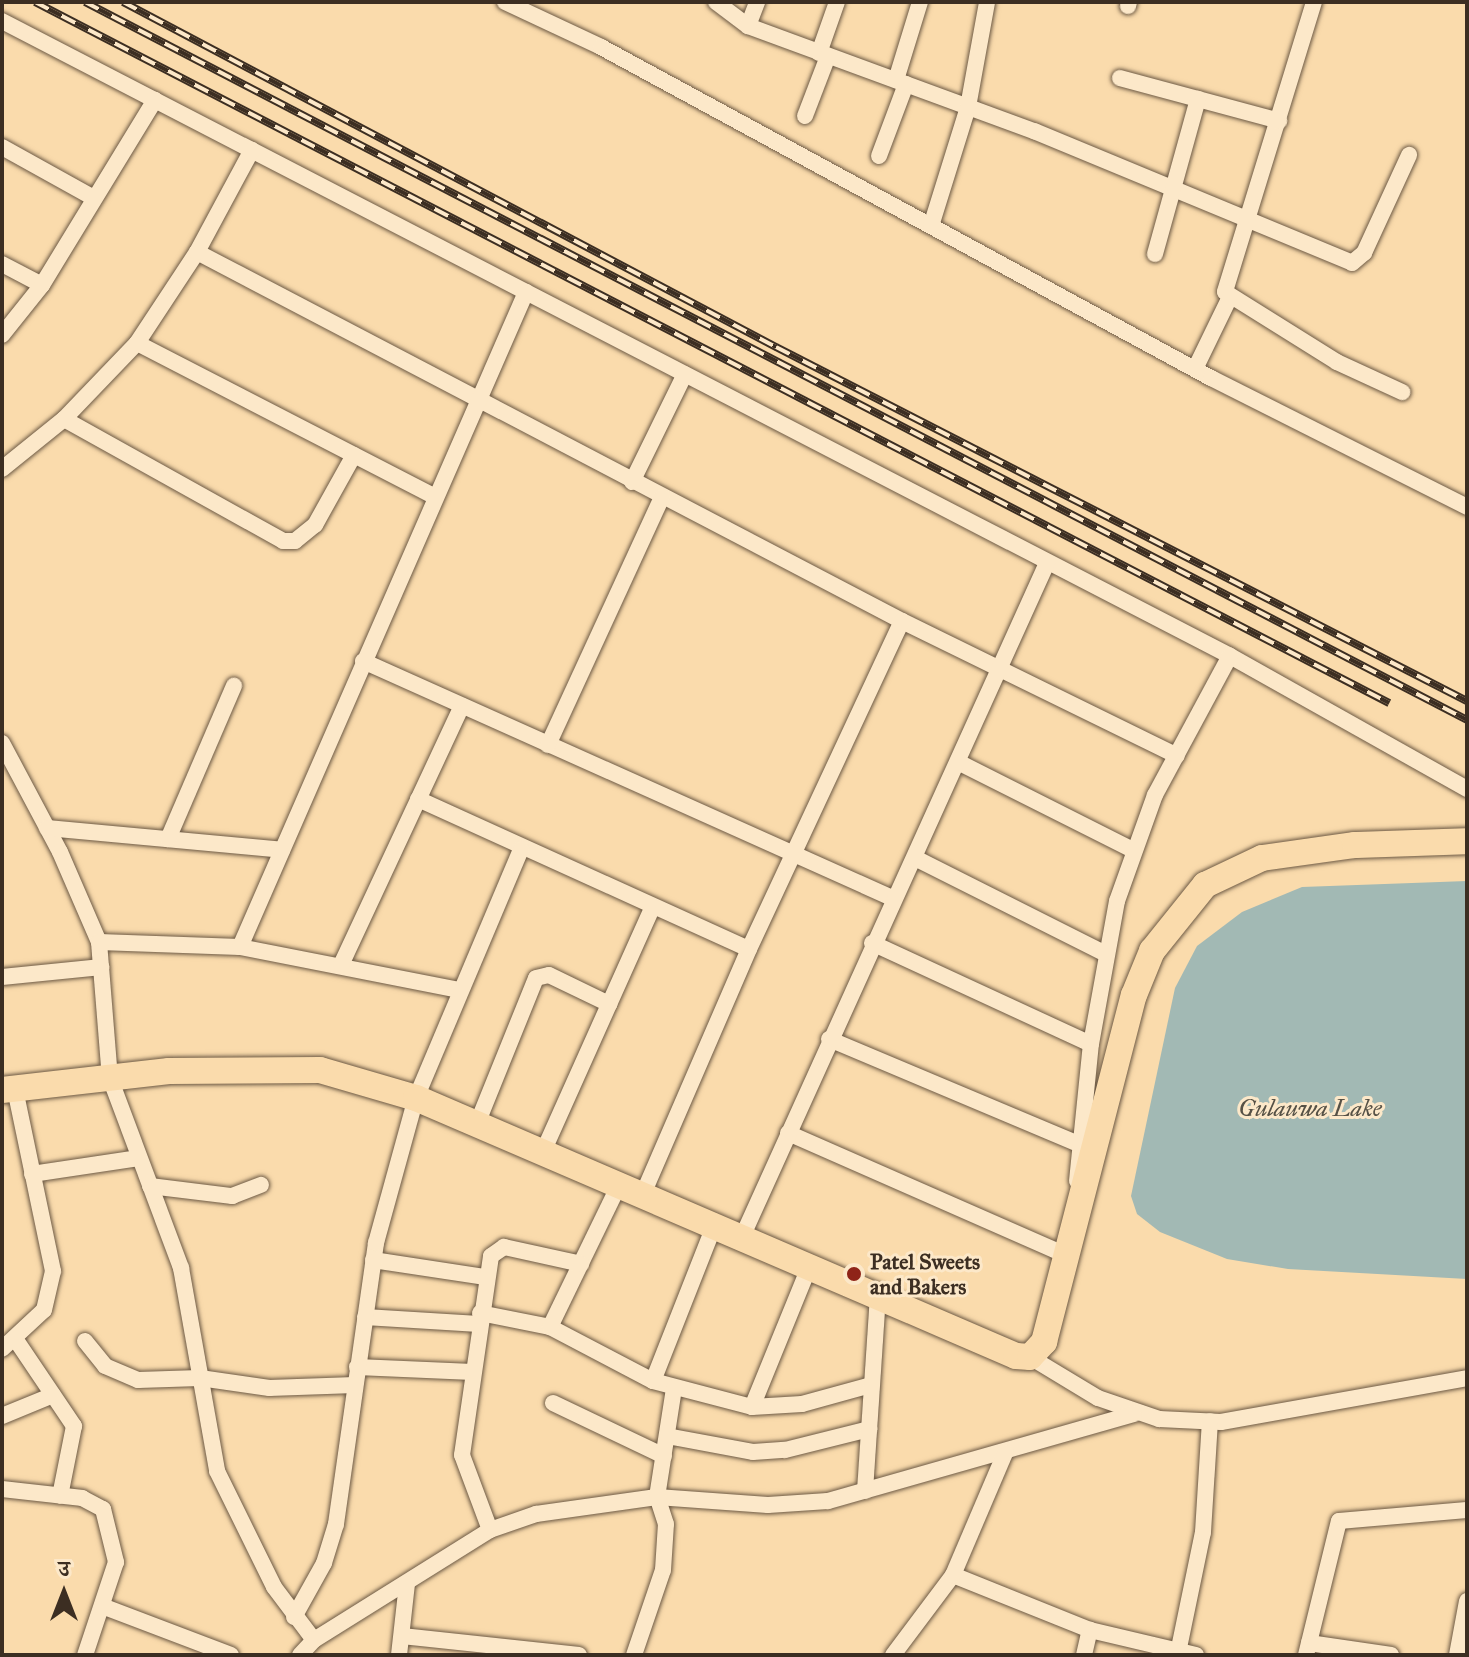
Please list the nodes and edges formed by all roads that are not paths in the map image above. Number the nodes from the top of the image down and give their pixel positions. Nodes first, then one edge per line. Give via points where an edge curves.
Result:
1 (505, 2) edge
2 (716, 2) edge
3 (757, 2) edge
4 (837, 2) edge
5 (920, 2) edge
6 (987, 2) edge
7 (1314, 2) edge
8 (2, 21) edge
9 (748, 26) junction
10 (824, 55) junction
11 (1120, 78) dead end
12 (901, 82) junction
13 (1198, 99) junction
14 (155, 100) junction
15 (968, 107) junction
16 (805, 116) dead end
17 (1279, 121) junction
18 (2, 147) edge
19 (252, 150) junction
20 (1409, 155) dead end
21 (879, 156) dead end
22 (1173, 189) junction
23 (94, 198) junction
24 (1249, 224) junction
25 (931, 226) junction
26 (197, 252) junction
27 (1155, 254) dead end
28 (2, 264) edge
29 (42, 285) junction
30 (526, 292) junction
31 (1229, 299) junction
32 (2, 335) edge
33 (137, 343) junction
34 (1195, 369) junction
35 (685, 374) junction
36 (1402, 392) dead end
37 (475, 401) junction
38 (64, 419) junction
39 (354, 455) junction
40 (2, 469) edge
41 (632, 482) junction
42 (434, 496) junction
43 (662, 497) junction
44 (1467, 507) edge
45 (1047, 563) junction
46 (902, 621) junction
47 (1230, 656) junction
48 (363, 661) junction
49 (999, 671) junction
50 (234, 686) dead end
51 (462, 706) junction
52 (2, 743) edge
53 (548, 745) junction
54 (1177, 756) junction
55 (958, 762) junction
56 (1467, 789) edge
57 (418, 799) junction
58 (47, 828) junction
59 (168, 839) junction
60 (1467, 841) edge
61 (521, 849) junction
62 (282, 850) junction
63 (1133, 850) junction
64 (795, 857) junction
65 (915, 858) junction
66 (892, 898) junction
67 (653, 906) junction
68 (99, 942) junction
69 (872, 943) junction
70 (240, 947) junction
71 (749, 949) junction
72 (1106, 954) junction
73 (341, 965) junction
74 (102, 967) junction
75 (2, 977) edge
76 (460, 990) junction
77 (609, 1004) junction
78 (829, 1039) junction
79 (1091, 1044) junction
80 (110, 1078) junction
81 (8, 1090) edge
82 (416, 1098) junction
83 (477, 1124) junction
84 (788, 1133) junction
85 (1079, 1144) junction
86 (543, 1152) junction
87 (139, 1158) junction
88 (32, 1174) junction
89 (261, 1185) dead end
90 (150, 1186) junction
91 (632, 1188) junction
92 (1076, 1215) junction
93 (715, 1224) junction
94 (743, 1235) junction
95 (1063, 1254) junction
96 (373, 1260) junction
97 (581, 1264) junction
98 (810, 1265) junction
99 (486, 1277) junction
100 (878, 1294) junction
101 (365, 1317) junction
102 (480, 1319) junction
103 (550, 1327) junction
104 (85, 1341) dead end
105 (9, 1345) edge
106 (1030, 1357) junction
107 (357, 1367) junction
108 (473, 1372) junction
109 (200, 1378) junction
110 (1467, 1378) edge
111 (653, 1381) junction
112 (355, 1385) junction
113 (871, 1385) junction
114 (674, 1388) junction
115 (53, 1395) junction
116 (553, 1403) dead end
117 (752, 1407) junction
118 (1134, 1414) junction
119 (2, 1416) edge
120 (1210, 1421) junction
121 (869, 1429) junction
122 (667, 1436) junction
123 (1005, 1453) junction
124 (664, 1456) junction
125 (2, 1489) edge
126 (865, 1491) junction
127 (60, 1496) junction
128 (657, 1497) junction
129 (1467, 1510) edge
130 (490, 1530) junction
131 (953, 1575) junction
132 (407, 1584) junction
133 (1467, 1601) edge
134 (102, 1606) junction
135 (294, 1617) junction
136 (1090, 1630) junction
137 (402, 1636) junction
138 (314, 1640) junction
139 (1179, 1648) junction
140 (1308, 1649) edge
141 (85, 1655) edge
142 (231, 1655) edge
143 (300, 1655) edge
144 (399, 1655) edge
145 (579, 1655) edge
146 (634, 1655) edge
147 (893, 1655) edge
148 (1084, 1655) edge
149 (1196, 1655) edge
150 (1391, 1655) edge
151 (1457, 1655) edge

1 - 25 street via 601,47
2 - 9 street
3 - 9 street
4 - 10 street
5 - 12 street
6 - 15 street
7 - 17 street
8 - 14 street
9 - 10 street
10 - 12 street
10 - 16 street
11 - 13 street
12 - 15 street
12 - 21 street
13 - 17 street
13 - 22 street
14 - 19 street
14 - 23 street
15 - 22 street
15 - 25 street
17 - 24 street
18 - 23 street
19 - 26 street
19 - 30 street
20 - 24 street via 1359,261 1339,260
22 - 24 street
22 - 27 street
23 - 29 street
24 - 31 street via 1225,286
25 - 34 street
26 - 33 street
26 - 37 street
28 - 29 street
29 - 32 street
30 - 35 street
30 - 37 street
31 - 34 street
31 - 36 street via 1337,362
33 - 38 street
33 - 39 street
34 - 44 street
35 - 41 street
35 - 45 street
37 - 41 street
37 - 42 street
38 - 39 street via 283,541 295,541 315,525
38 - 40 street
39 - 42 street
41 - 43 street
42 - 48 street
43 - 46 street
43 - 53 street
45 - 47 street
45 - 49 street
46 - 49 street
46 - 64 street
47 - 54 street
47 - 56 street
48 - 51 street
48 - 62 street
49 - 54 street
49 - 55 street
50 - 59 street
51 - 53 street
51 - 57 street
52 - 58 street
53 - 64 street
54 - 63 street
55 - 63 street
55 - 65 street
57 - 61 street
57 - 73 street
58 - 59 street
58 - 68 street
59 - 62 street
60 - 92 main road via 1355,845 1262,858 1205,885 1152,951 1134,995
61 - 67 street
61 - 76 street
62 - 70 street
63 - 72 street
64 - 66 street
64 - 71 street
65 - 66 street
65 - 72 street
66 - 69 street
67 - 71 street
67 - 77 street
68 - 70 street
68 - 74 street
69 - 78 street
69 - 79 street
70 - 73 street
71 - 91 street
72 - 79 street
73 - 76 street
74 - 75 street
74 - 80 street
76 - 82 street
77 - 83 street via 549,975 536,978
77 - 86 street
78 - 84 street
78 - 85 street
79 - 85 street
80 - 81 main road
80 - 82 main road via 277,1066 320,1070
80 - 87 street
81 - 88 street
82 - 83 main road
82 - 96 street
83 - 86 main road
84 - 94 street
84 - 95 street
85 - 92 street
86 - 91 main road
87 - 88 street
87 - 90 street
88 - 105 street via 53,1271 51,1293 44,1310
89 - 90 street via 232,1196
90 - 109 street via 188,1293
91 - 93 main road
91 - 97 street
92 - 95 main road
93 - 94 main road
93 - 111 street
94 - 98 main road
95 - 106 main road via 1044,1342
96 - 99 street
96 - 101 street
97 - 99 street via 504,1247 491,1256
97 - 103 street
98 - 100 main road
98 - 117 street
99 - 102 street
100 - 106 main road via 1016,1356
100 - 113 street
101 - 102 street
101 - 107 street
102 - 103 street
102 - 108 street
103 - 111 street
104 - 109 street via 119,1375
105 - 115 street
106 - 118 street
107 - 108 street
107 - 112 street
108 - 130 street via 462,1455
109 - 112 street via 269,1388
109 - 135 street via 217,1471
110 - 120 street
111 - 114 street
112 - 135 street via 336,1524 324,1563
113 - 117 street via 802,1404
113 - 121 street
114 - 117 street
114 - 122 street
115 - 119 street
115 - 127 street via 74,1426
116 - 124 street
118 - 120 street
118 - 123 street
120 - 139 street via 1203,1532
121 - 122 street via 785,1450 753,1452
121 - 126 street
122 - 124 street
123 - 126 street
123 - 131 street
124 - 128 street
125 - 127 street
126 - 128 street via 828,1501 768,1505
127 - 134 street via 97,1503 111,1527 116,1562
128 - 130 street via 574,1506
128 - 146 street via 666,1524 663,1570
129 - 140 street via 1339,1521
130 - 132 street
131 - 136 street
131 - 147 street
132 - 137 street
132 - 138 street
133 - 151 street
134 - 141 street
134 - 142 street
135 - 138 street
136 - 139 street
136 - 148 street
137 - 144 street
137 - 145 street
138 - 143 street
139 - 149 street
140 - 150 street

